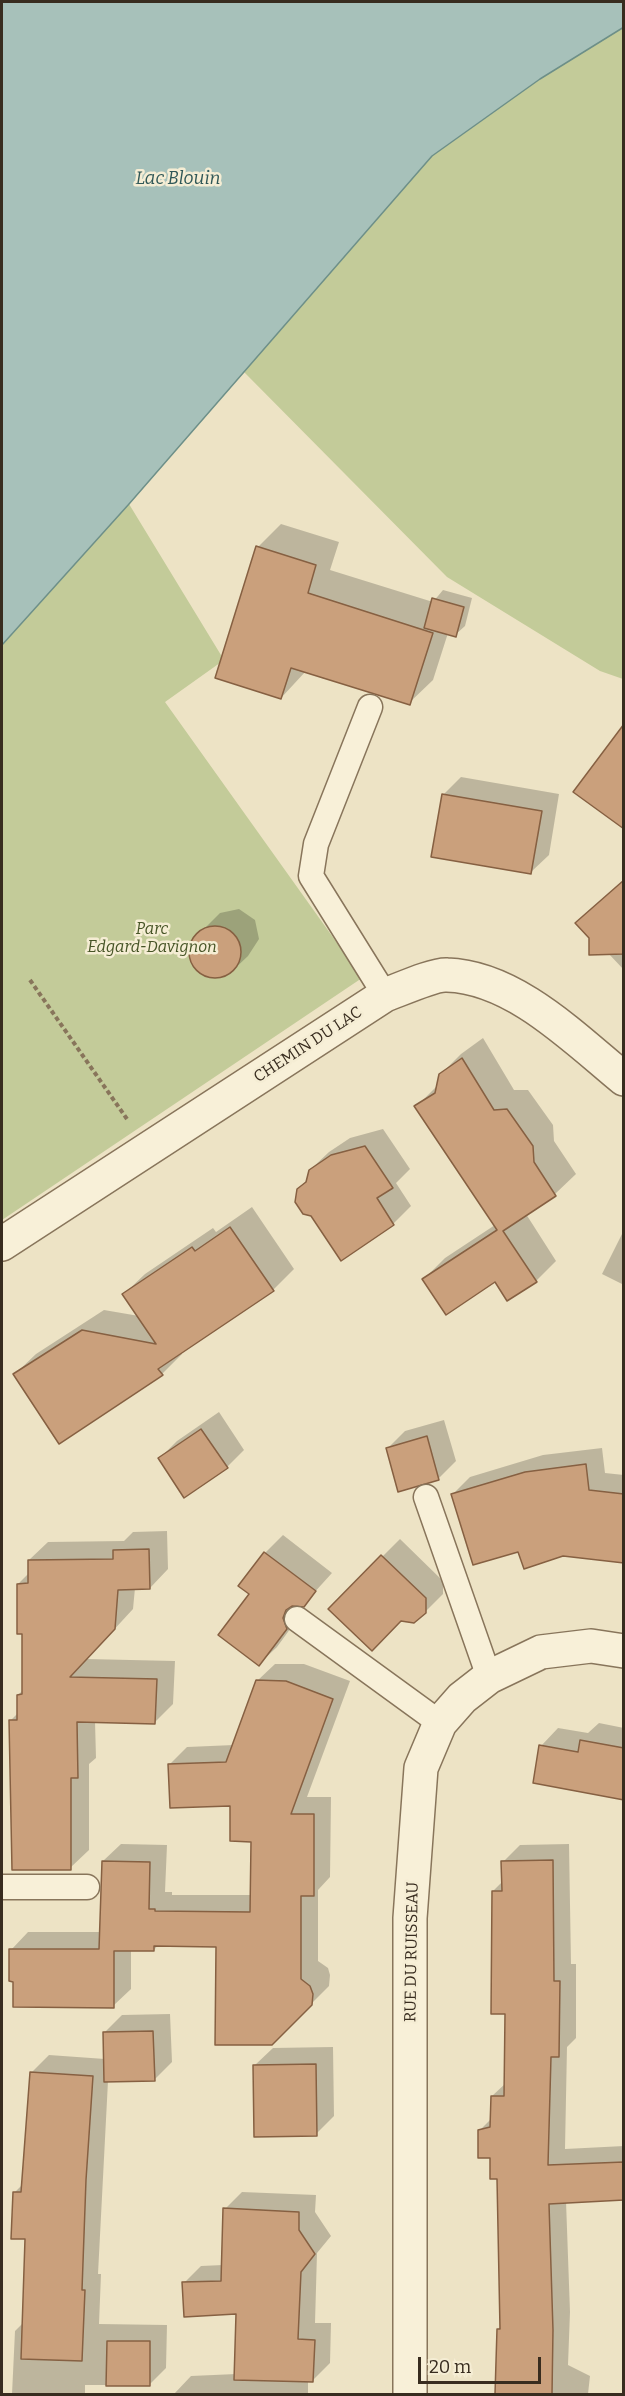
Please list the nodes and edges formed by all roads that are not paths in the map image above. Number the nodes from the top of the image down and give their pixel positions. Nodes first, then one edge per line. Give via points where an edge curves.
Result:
1 (370, 707) dead end
2 (385, 995) junction
3 (624, 1079) edge
4 (2, 1244) edge
5 (426, 1497) dead end
6 (297, 1619) dead end
7 (624, 1651) edge
8 (489, 1677) junction
9 (440, 1723) junction
10 (2, 1887) edge
11 (87, 1887) dead end
12 (410, 2394) edge

1 - 2 lane via 316,844 311,876
2 - 3 street, CHEMIN DU LAC via 445,974 487,982 543,1012
2 - 4 street, CHEMIN DU LAC
5 - 8 lane
6 - 9 lane
7 - 8 street, RUE DU RUISSEAU via 591,1646 541,1652
8 - 9 street, RUE DU RUISSEAU via 462,1698
9 - 12 street, RUE DU RUISSEAU via 421,1768 410,1918
10 - 11 lane

